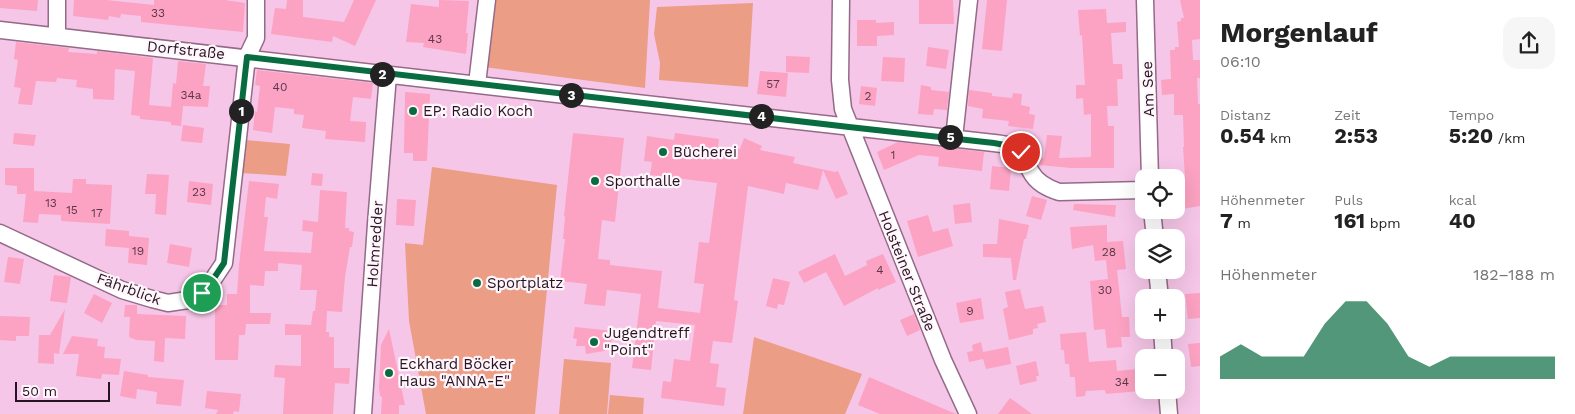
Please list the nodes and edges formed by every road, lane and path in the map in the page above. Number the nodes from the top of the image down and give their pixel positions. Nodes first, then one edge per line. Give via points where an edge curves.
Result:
1 (57, 0) edge
2 (256, 0) edge
3 (487, 0) edge
4 (841, 0) edge
5 (969, 0) edge
6 (1145, 0) edge
7 (0, 30) edge
8 (57, 36) junction
9 (247, 57) junction
10 (388, 75) junction
11 (476, 84) junction
12 (849, 127) junction
13 (954, 138) junction
14 (1150, 169) edge
15 (1135, 190) edge
16 (0, 233) edge
17 (1168, 399) edge
18 (363, 414) edge
19 (968, 414) edge
20 (1169, 414) edge

1 - 8 street
2 - 9 street, Fährblick via 256,38
3 - 11 street
4 - 12 street, Holsteiner Straße via 840,80 842,109
5 - 13 street
6 - 14 street, Am See
7 - 8 street, Dorfstraße
8 - 9 street, Dorfstraße
9 - 10 street, Dorfstraße
9 - 16 street, Fährblick via 224,263 202,293 188,300 168,303 152,299 122,290
10 - 11 street, Dorfstraße
10 - 18 street, Holmredder
11 - 12 street, Dorfstraße
12 - 13 street, Dorfstraße
12 - 19 street, Holsteiner Straße via 942,360
13 - 15 street, Dorfstraße via 1010,146 1021,152 1038,182 1059,192
17 - 20 street

